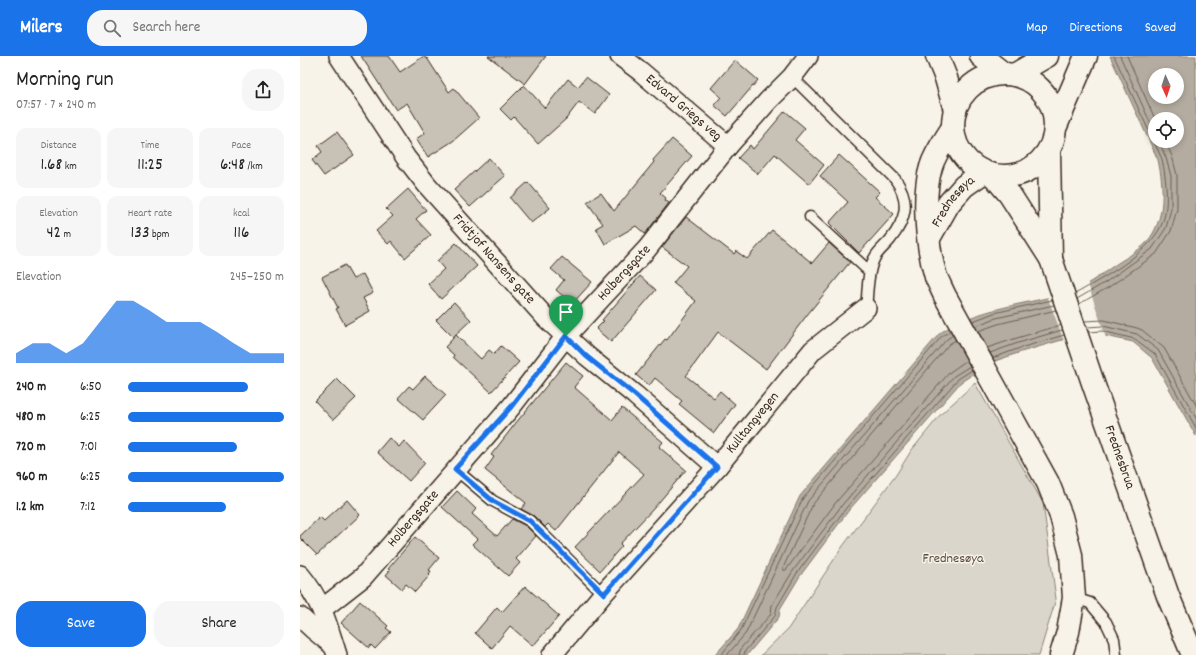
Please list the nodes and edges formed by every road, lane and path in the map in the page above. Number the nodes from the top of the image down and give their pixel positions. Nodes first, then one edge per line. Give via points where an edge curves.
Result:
1 (339, 56) edge
2 (620, 56) edge
3 (808, 56) edge
4 (937, 56) edge
5 (982, 56) edge
6 (1047, 56) edge
7 (1086, 56) edge
8 (1009, 74) junction
9 (792, 77) junction
10 (954, 119) junction
11 (1056, 126) junction
12 (728, 146) junction
13 (1049, 151) junction
14 (988, 173) junction
15 (810, 217) dead end
16 (929, 238) junction
17 (1051, 259) junction
18 (870, 272) junction
19 (866, 308) joint
20 (566, 336) junction
21 (717, 467) junction
22 (455, 469) junction
23 (300, 575) edge
24 (604, 594) junction
25 (1074, 598) junction
26 (322, 609) junction
27 (300, 617) edge
28 (336, 651) edge
29 (1117, 654) edge
30 (552, 655) edge
31 (1061, 655) edge
32 (1193, 655) edge

1 - 20 street, Fridtjof Nansens gate via 406,158 427,185 546,318
2 - 12 street, Edvard Griegs veg
3 - 9 street, Holbergsgate
4 - 10 main road via 946,78
5 - 8 main road
6 - 8 main road
7 - 11 main road
8 - 10 main road via 988,76 974,84 962,95
8 - 11 main road via 1028,79 1039,87 1048,98
9 - 12 street, Holbergsgate
9 - 18 lane via 895,179 904,193 903,221 874,258
10 - 14 main road via 956,141 962,154 972,164
10 - 16 main road, Frednesøya via 931,166 927,183
11 - 13 main road
12 - 20 street, Holbergsgate via 647,249
13 - 14 main road via 1039,163 1025,172 1010,176
13 - 17 main road
14 - 16 main road, Frednesøya via 964,186 949,202
14 - 17 main road via 1010,195
15 - 18 lane
16 - 25 main road, Frednesøya via 936,277 1048,483 1061,516 1071,555
17 - 32 main road, Frednesbrua via 1168,596
18 - 19 lane
19 - 21 street, Kulltangvegen via 813,350
20 - 21 street, Fridtjof Nansens gate via 586,356
20 - 22 street, Holbergsgate via 511,407
21 - 24 street, Kulltangvegen
22 - 24 lane via 493,501 530,521
22 - 26 street, Holbergsgate via 363,577
23 - 26 street
24 - 30 street, Kulltangvegen
25 - 29 lane via 1090,603 1106,622 1114,639
25 - 31 main road, Frednesøya
26 - 28 street
27 - 28 street

